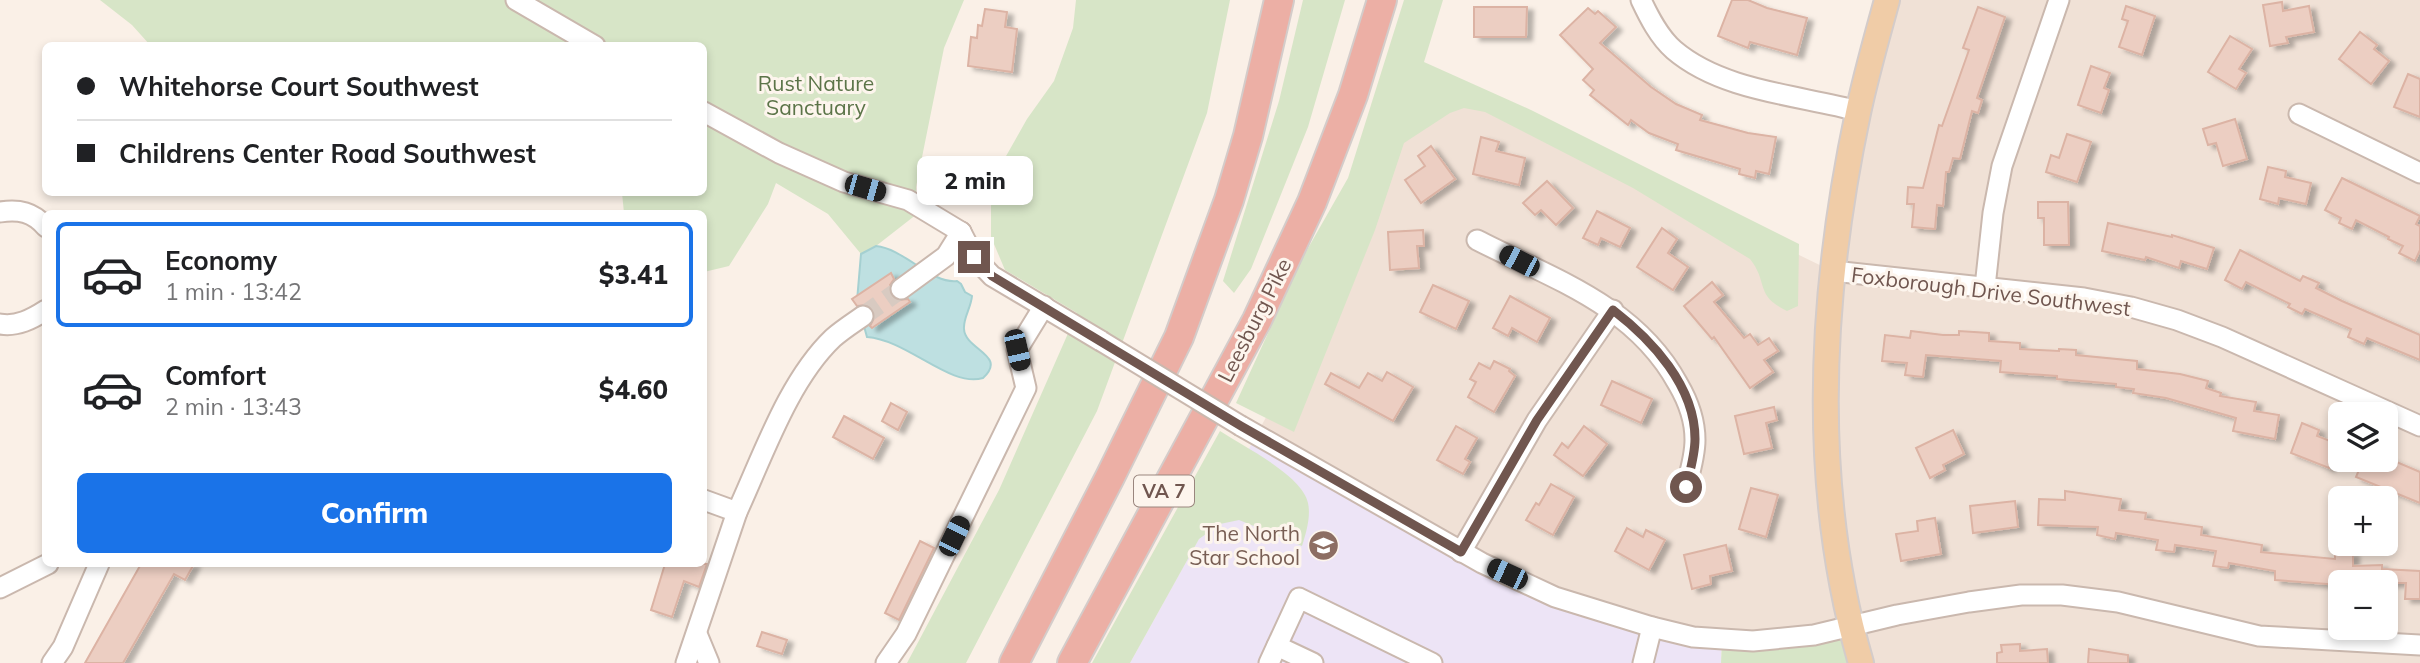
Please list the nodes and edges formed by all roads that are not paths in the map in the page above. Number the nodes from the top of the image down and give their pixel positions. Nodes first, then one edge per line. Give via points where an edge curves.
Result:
1 (516, 0) edge
2 (1279, 0) edge
3 (1382, 0) edge
4 (1641, 0) edge
5 (1887, 0) edge
6 (2059, 0) edge
7 (588, 42) edge
8 (1858, 111) junction
9 (707, 114) edge
10 (2300, 114) dead end
11 (2420, 173) edge
12 (0, 194) edge
13 (22, 211) junction
14 (0, 212) edge
15 (42, 223) edge
16 (961, 232) junction
17 (1477, 240) dead end
18 (1833, 271) junction
19 (1985, 287) junction
20 (901, 289) tunnel mouth
21 (1044, 306) junction
22 (1613, 310) junction
23 (42, 312) edge
24 (861, 317) tunnel mouth
25 (0, 324) edge
26 (2420, 426) edge
27 (1686, 487) dead end
28 (707, 501) edge
29 (737, 512) junction
30 (1461, 552) junction
31 (42, 567) edge
32 (98, 567) edge
33 (0, 588) edge
34 (1850, 626) junction
35 (1652, 627) junction
36 (697, 634) junction
37 (2420, 645) edge
38 (1273, 654) edge
39 (52, 663) edge
40 (686, 663) edge
41 (709, 663) edge
42 (886, 663) edge
43 (1014, 663) edge
44 (1072, 663) edge
45 (1313, 663) edge
46 (1432, 663) edge
47 (1643, 663) edge
48 (1861, 663) edge

1 - 7 street
2 - 43 highway, VA 7 via 1248,136 1179,337
3 - 44 highway, Leesburg Pike / VA 7 via 1353,96 1312,202 1263,308
4 - 8 street via 1672,48 1702,70 1730,81
5 - 8 main road
6 - 19 street via 2002,166
8 - 18 main road
9 - 16 street via 779,153 844,181 908,200
10 - 11 street
12 - 13 street
13 - 14 street
13 - 15 street
16 - 20 street via 946,256
16 - 21 street via 974,257 992,276
17 - 22 street
18 - 19 street, Foxborough Drive Southwest
18 - 34 main road via 1826,355 1828,462 1834,534
19 - 26 street, Foxborough Drive Southwest via 2084,298 2177,320
21 - 30 street, bridge
21 - 42 street via 1017,350 1026,388 906,634
22 - 27 street via 1654,347 1681,389 1695,439
22 - 30 street via 1537,420
23 - 25 street via 29,320
24 - 29 street via 833,339 803,375
28 - 29 street
29 - 36 street
30 - 35 street via 1555,597
31 - 33 street
32 - 39 street
34 - 35 street via 1753,641
34 - 37 street via 1969,602 2062,595 2118,602 2259,636
34 - 48 main road
35 - 47 street
36 - 40 street
36 - 41 street
38 - 45 street
38 - 46 street via 1299,598

